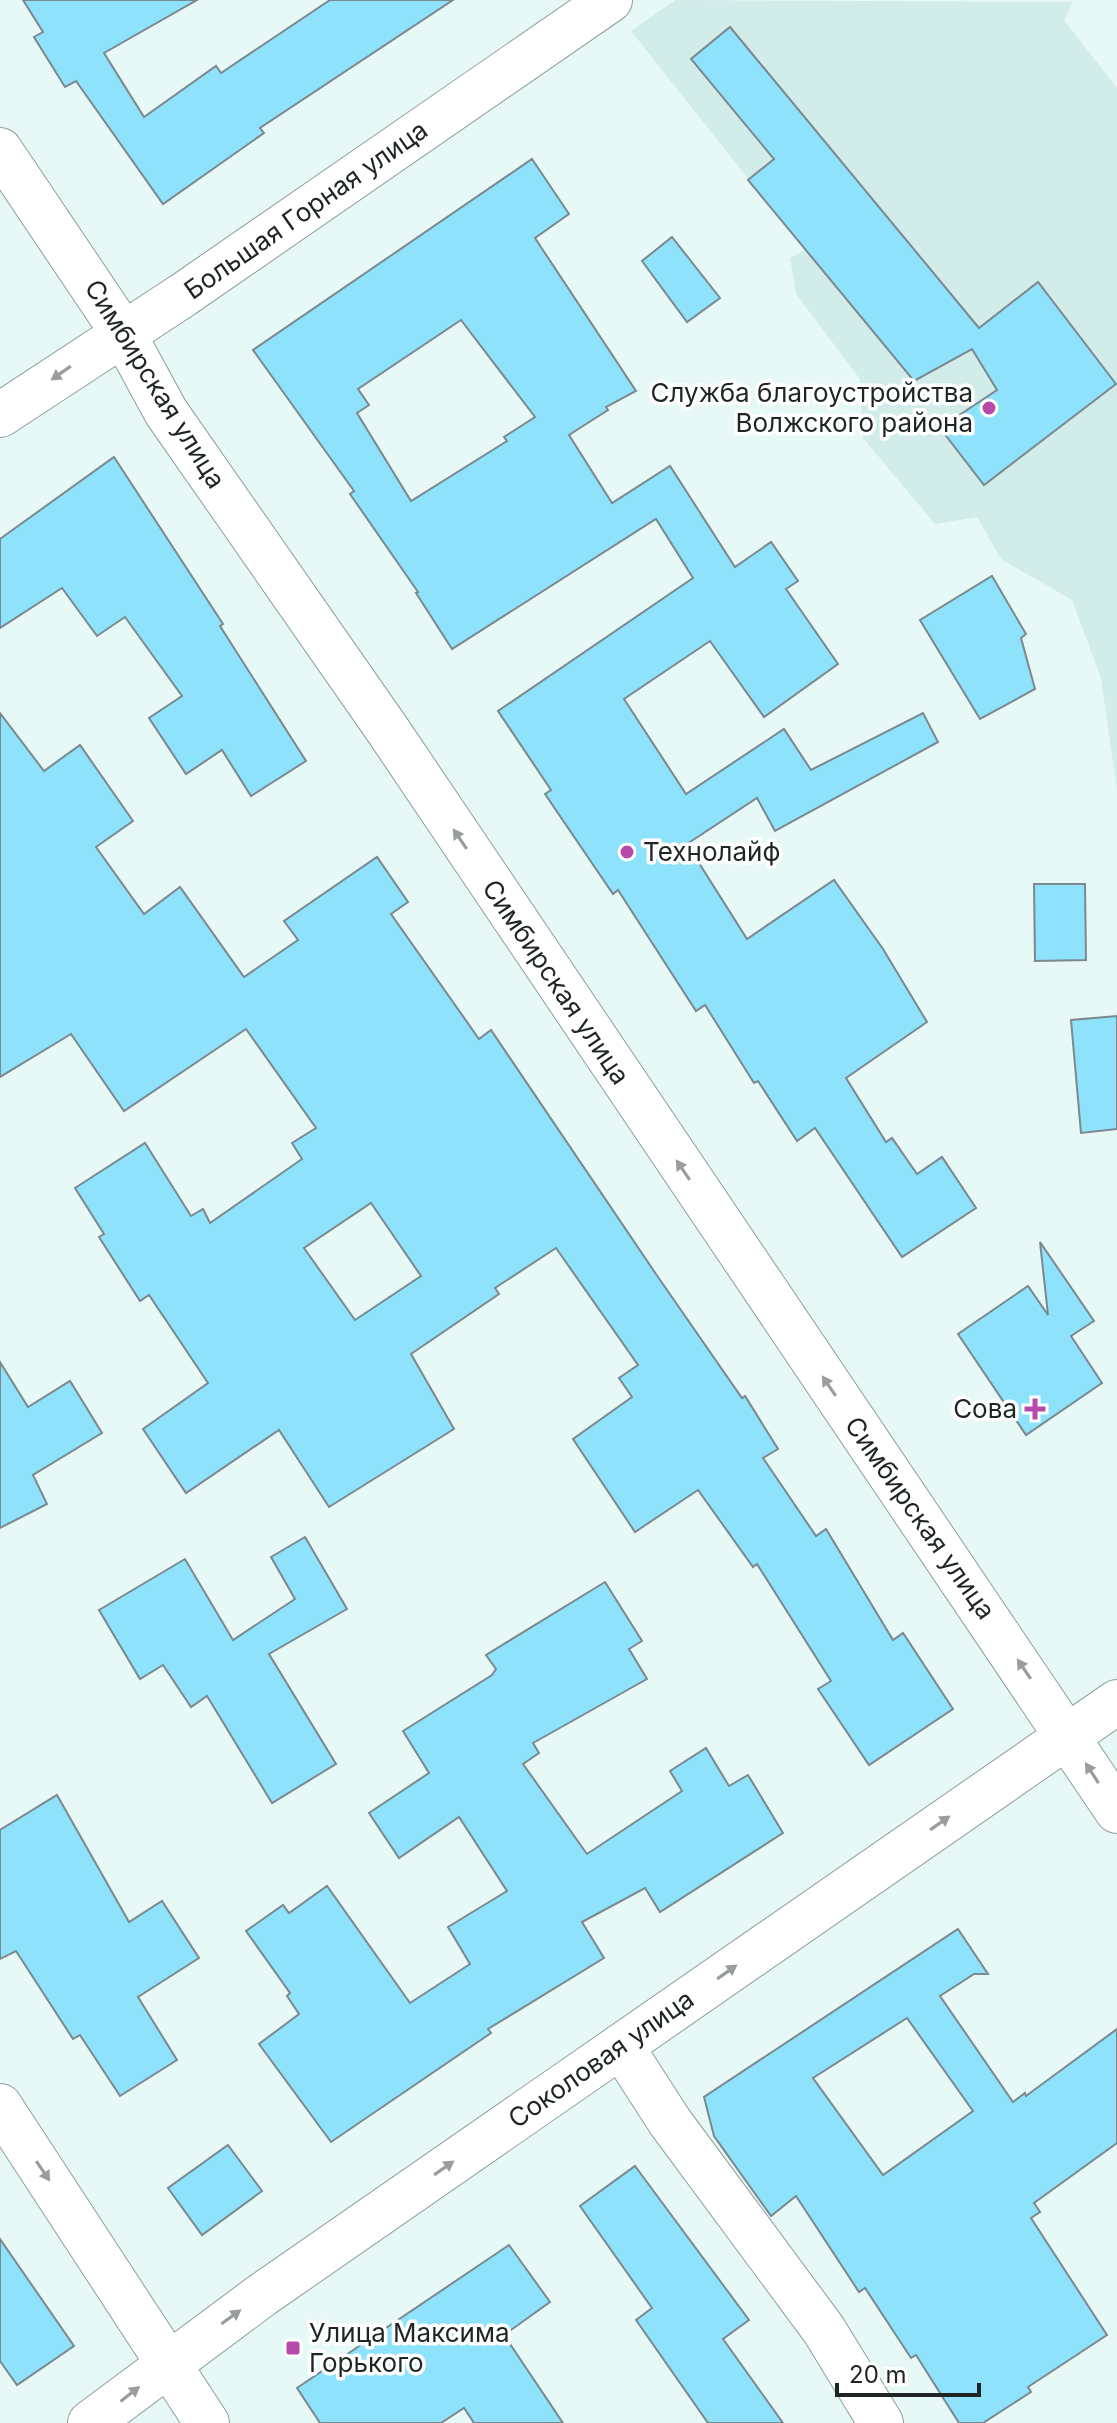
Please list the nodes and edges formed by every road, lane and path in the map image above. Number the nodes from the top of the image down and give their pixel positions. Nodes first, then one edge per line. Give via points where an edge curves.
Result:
1 (610, 0) edge
2 (0, 150) edge
3 (123, 333) junction
4 (0, 415) edge
5 (1117, 1702) edge
6 (1067, 1734) junction
7 (1117, 1811) edge
8 (621, 2046) junction
9 (0, 2106) edge
10 (169, 2364) junction
11 (90, 2423) edge
12 (207, 2423) edge
13 (881, 2423) edge

1 - 3 main road, Большая Горная улица
2 - 3 main road, Симбирская улица
3 -> 4 main road, Большая Горная улица
6 -> 3 main road, Симбирская улица via 387,729 166,412
5 - 6 main road, Соколовая улица
7 -> 6 main road, Симбирская улица
8 -> 6 main road, Соколовая улица
10 -> 8 main road, Соколовая улица
8 - 13 main road via 670,2122 824,2330
9 -> 10 main road
11 -> 10 main road, Соколовая улица
10 - 12 main road

